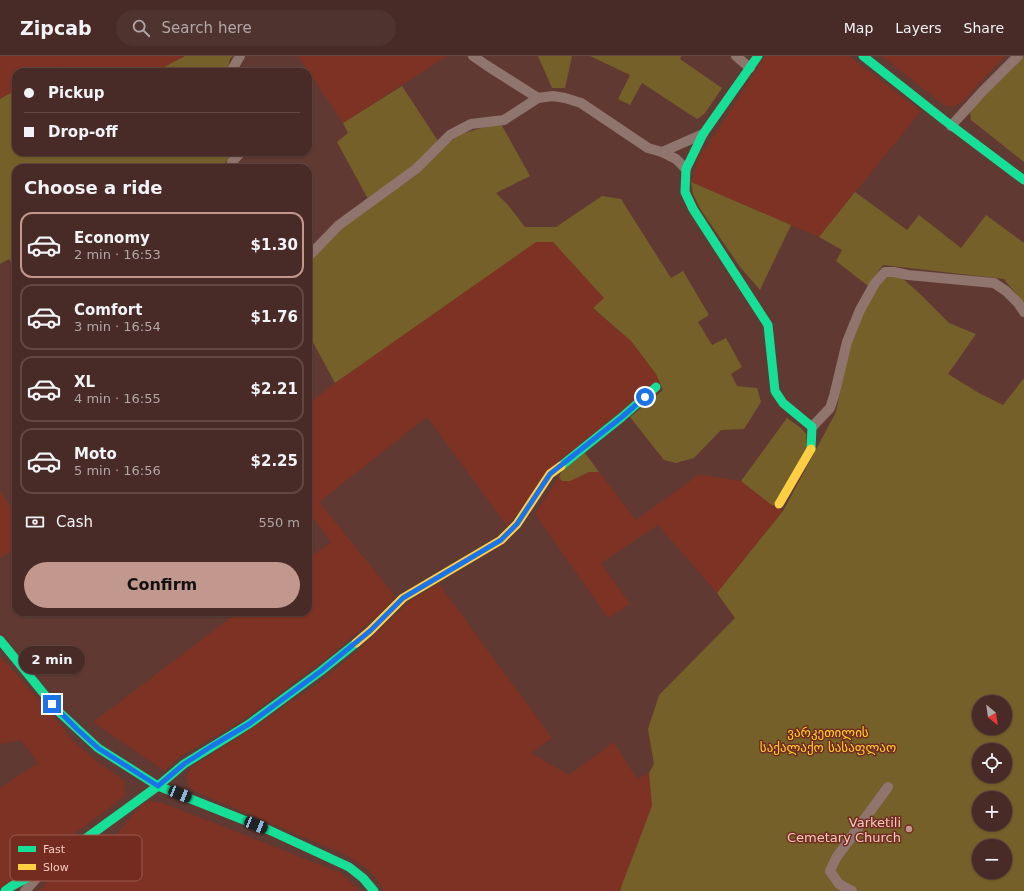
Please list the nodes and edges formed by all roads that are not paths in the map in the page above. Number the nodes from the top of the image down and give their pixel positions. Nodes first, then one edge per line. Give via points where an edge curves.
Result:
1 (240, 56) edge
2 (473, 56) edge
3 (736, 56) edge
4 (758, 56) edge
5 (863, 56) edge
6 (1018, 56) edge
7 (233, 68) edge
8 (750, 68) junction
9 (538, 98) junction
10 (952, 126) junction
11 (703, 134) junction
12 (662, 152) junction
13 (237, 156) edge
14 (232, 162) dead end
15 (686, 169) junction
16 (1024, 180) edge
17 (312, 253) edge
18 (1024, 312) edge
19 (656, 387) dead end
20 (812, 427) junction
21 (779, 504) dead end
22 (0, 640) edge
23 (158, 786) junction
24 (888, 787) dead end
25 (90, 835) edge
26 (21, 881) edge
27 (34, 881) edge
28 (5, 891) edge
29 (25, 891) edge
30 (374, 891) edge
31 (852, 891) edge

1 - 7 street
2 - 9 street
3 - 8 street
4 - 8 street
5 - 10 street
6 - 10 street
8 - 11 street
9 - 12 street via 553,96 581,103 648,148
9 - 17 street via 504,120 471,124 450,135 416,169 339,225
10 - 16 street
11 - 12 street
11 - 15 street
12 - 15 street via 676,159
13 - 14 street
15 - 20 street via 685,192 768,325 775,390 783,402
18 - 20 street via 1018,302 994,283 885,272 875,283 857,317 847,342 830,408
19 - 23 street via 550,474 517,524 501,540 403,598 370,631 321,671 249,724 184,764
20 - 21 street via 811,450
22 - 23 street via 58,711 77,729 98,748
23 - 25 street
23 - 30 street via 269,830 349,867 360,874
24 - 31 street via 836,858 830,871 839,884
26 - 28 street
27 - 29 street

